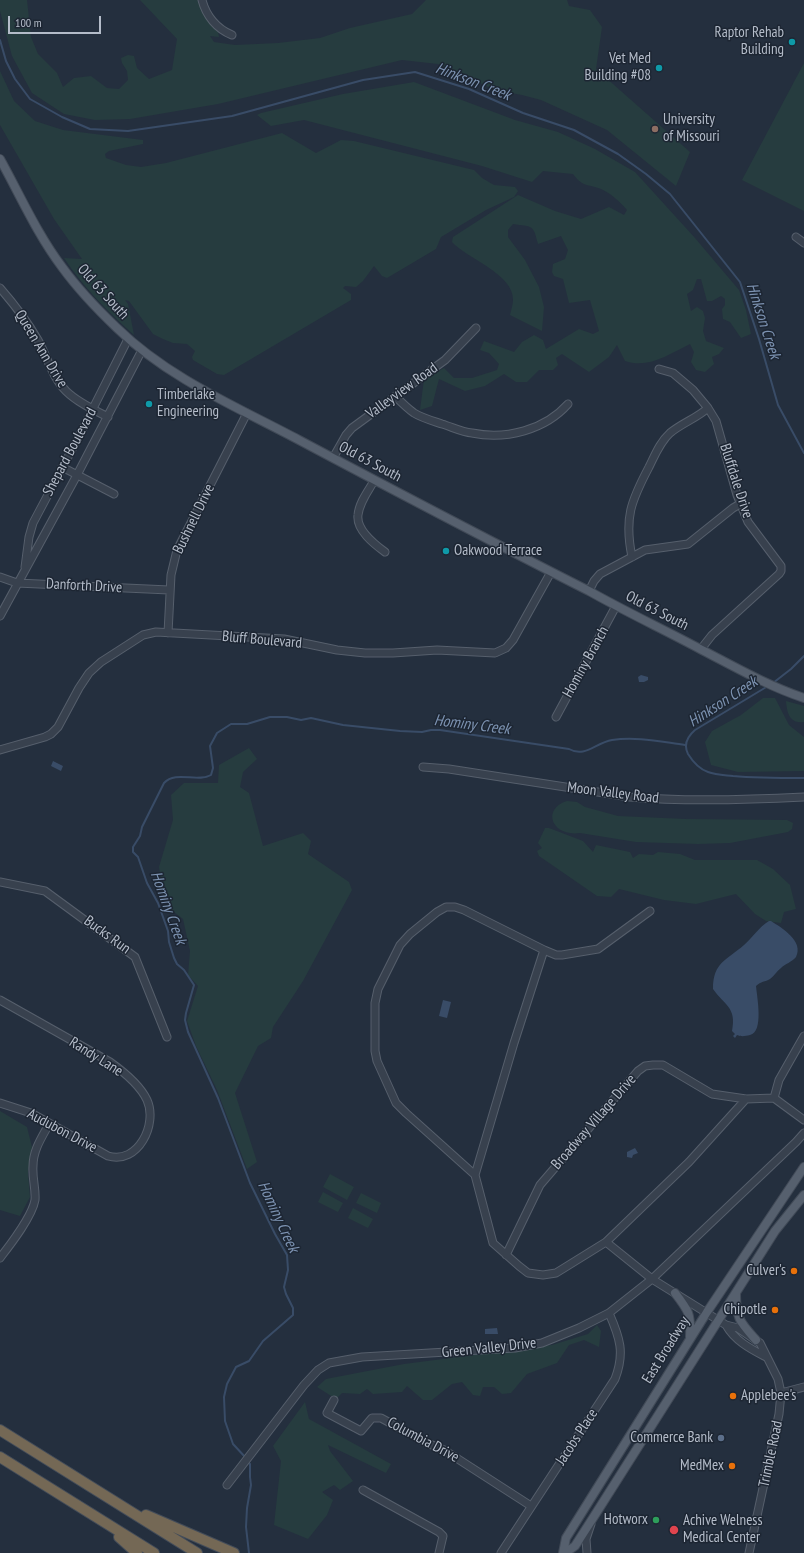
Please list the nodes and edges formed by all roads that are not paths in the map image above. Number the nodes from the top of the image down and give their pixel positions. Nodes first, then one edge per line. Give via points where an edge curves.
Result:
1 (202, 0) edge
2 (232, 35) dead end
3 (0, 159) edge
4 (3, 170) edge
5 (796, 237) dead end
6 (804, 243) edge
7 (0, 288) edge
8 (476, 328) dead end
9 (128, 339) junction
10 (142, 350) junction
11 (659, 369) dead end
12 (395, 396) junction
13 (568, 404) dead end
14 (708, 408) junction
15 (93, 409) junction
16 (247, 412) junction
17 (108, 417) junction
18 (334, 458) junction
19 (62, 467) junction
20 (77, 475) junction
21 (374, 481) junction
22 (114, 494) dead end
23 (740, 504) junction
24 (385, 552) dead end
25 (632, 557) junction
26 (25, 569) junction
27 (551, 572) junction
28 (0, 577) edge
29 (17, 582) junction
30 (169, 590) junction
31 (589, 591) junction
32 (616, 606) junction
33 (0, 616) edge
34 (168, 633) junction
35 (701, 649) junction
36 (801, 696) edge
37 (556, 717) dead end
38 (0, 750) edge
39 (423, 767) dead end
40 (804, 797) edge
41 (0, 882) edge
42 (650, 911) dead end
43 (544, 950) junction
44 (0, 1000) edge
45 (804, 1036) edge
46 (167, 1037) dead end
47 (774, 1098) junction
48 (746, 1099) junction
49 (0, 1103) edge
50 (804, 1120) edge
51 (49, 1124) junction
52 (804, 1133) edge
53 (124, 1158) joint
54 (804, 1167) edge
55 (475, 1175) junction
56 (804, 1194) edge
57 (606, 1242) junction
58 (506, 1255) junction
59 (0, 1258) edge
60 (652, 1279) junction
61 (675, 1293) junction
62 (736, 1293) junction
63 (707, 1312) junction
64 (609, 1313) junction
65 (719, 1320) junction
66 (726, 1325) junction
67 (690, 1338) junction
68 (756, 1340) junction
69 (766, 1357) junction
70 (804, 1387) edge
71 (781, 1393) junction
72 (334, 1400) dead end
73 (0, 1430) edge
74 (0, 1457) edge
75 (228, 1485) dead end
76 (363, 1490) dead end
77 (531, 1506) junction
78 (123, 1507) junction
79 (98, 1518) junction
80 (593, 1518) junction
81 (137, 1553) edge
82 (154, 1553) edge
83 (197, 1553) edge
84 (234, 1553) edge
85 (440, 1553) edge
86 (501, 1553) edge
87 (564, 1553) edge
88 (587, 1553) edge
89 (749, 1553) edge

1 - 2 street via 211,19
3 - 4 main road, Old 63 South
4 - 9 main road, Old 63 South via 61,266 84,295
5 - 6 street
7 - 15 street, Queen Ann Drive via 16,306 39,341 49,365 66,391
8 - 12 street, Valleyview Road via 445,360
9 - 10 main road, Old 63 South
9 - 15 street, Shepard Boulevard
10 - 16 main road, Old 63 South via 188,382
10 - 17 street, Shepard Boulevard
11 - 14 street, Bluffdale Drive via 673,373 693,390
12 - 13 street via 419,416 466,432 487,435 512,434 532,429 556,416
12 - 18 street, Valleyview Road via 352,428
14 - 23 street, Bluffdale Drive via 721,435
14 - 25 street via 679,426 664,440 636,490 628,525
15 - 17 street, Queen Ann Drive
15 - 19 street, Shepard Boulevard
16 - 18 main road, Old 63 South
16 - 30 street, Bushnell Drive via 181,539 173,562
17 - 20 street, Shepard Boulevard
18 - 21 main road, Old 63 South
19 - 20 street
19 - 26 street, Shepard Boulevard via 33,522
20 - 22 street
20 - 26 street, Shepard Boulevard
21 - 24 street via 359,508 358,518 366,534
21 - 27 main road, Old 63 South
23 - 25 street via 688,544 648,548
23 - 35 street, Bluffdale Drive via 752,528 780,563 781,570 707,640
25 - 31 street via 600,574
26 - 29 street, Shepard Boulevard
27 - 31 main road, Old 63 South
27 - 34 street, Bluff Boulevard via 513,640 506,648 495,653 437,650 365,653 284,639
28 - 29 street, Danforth Drive
29 - 30 street, Danforth Drive
29 - 33 street, Shepard Boulevard
30 - 34 street, Bushnell Drive
31 - 32 main road, Old 63 South
32 - 35 main road, Old 63 South
32 - 37 street, Hominy Branch
34 - 38 street, Bluff Boulevard via 146,634 101,662 89,673 58,727 51,734
35 - 36 main road, Old 63 South via 745,672
39 - 40 street, Moon Valley Road via 630,797
41 - 46 street, Bucks Run via 45,891 131,952 139,963
42 - 43 street via 598,949 562,955
43 - 55 street
43 - 55 street via 464,910 446,907 410,934 400,945 378,989 375,1003 375,1051 396,1103
44 - 53 street, Randy Lane via 110,1062 143,1093 150,1110 146,1133 134,1152
45 - 47 street via 779,1080
47 - 48 street, Broadway Village Drive
47 - 50 street
48 - 57 street via 689,1162
48 - 58 street, Broadway Village Drive via 712,1094 663,1065 645,1066 540,1185
49 - 51 street, Audubon Drive via 27,1112
51 - 53 street, Audubon Drive via 108,1156
51 - 59 street via 34,1153 33,1207
52 - 60 street, Green Valley Drive
54 - 63 main road, East Broadway
55 - 58 street via 493,1243
56 - 62 main road, East Broadway via 775,1231
57 - 58 street via 556,1273 543,1276 528,1273
57 - 60 street
60 - 61 street
60 - 64 street, Green Valley Drive
61 - 63 street
61 - 67 main road via 690,1316
62 - 65 main road, East Broadway
62 - 68 main road via 740,1322
63 - 65 street, Trimble Road
63 - 67 main road, East Broadway
64 - 75 street, Green Valley Drive via 579,1328 529,1346 362,1357 329,1363 318,1370 304,1385
64 - 77 street, Jacobs Place via 617,1330 621,1354 615,1379
65 - 66 street, Trimble Road
65 - 80 main road, East Broadway
66 - 68 street, Trimble Road via 738,1328
66 - 69 street, Trimble Road via 732,1335
67 - 87 main road, East Broadway via 566,1538
68 - 69 street, Trimble Road
69 - 71 street, Trimble Road via 778,1379
70 - 71 street
71 - 89 street, Trimble Road via 779,1414
72 - 77 street, Columbia Drive via 327,1413 361,1431 372,1418 381,1418 449,1453
73 - 78 highway
74 - 79 highway
76 - 85 street via 439,1532 443,1536
77 - 86 street, Jacobs Place
78 - 83 highway
78 - 84 highway
79 - 81 highway
79 - 82 highway
80 - 87 main road, East Broadway via 574,1546
80 - 88 street via 586,1539

